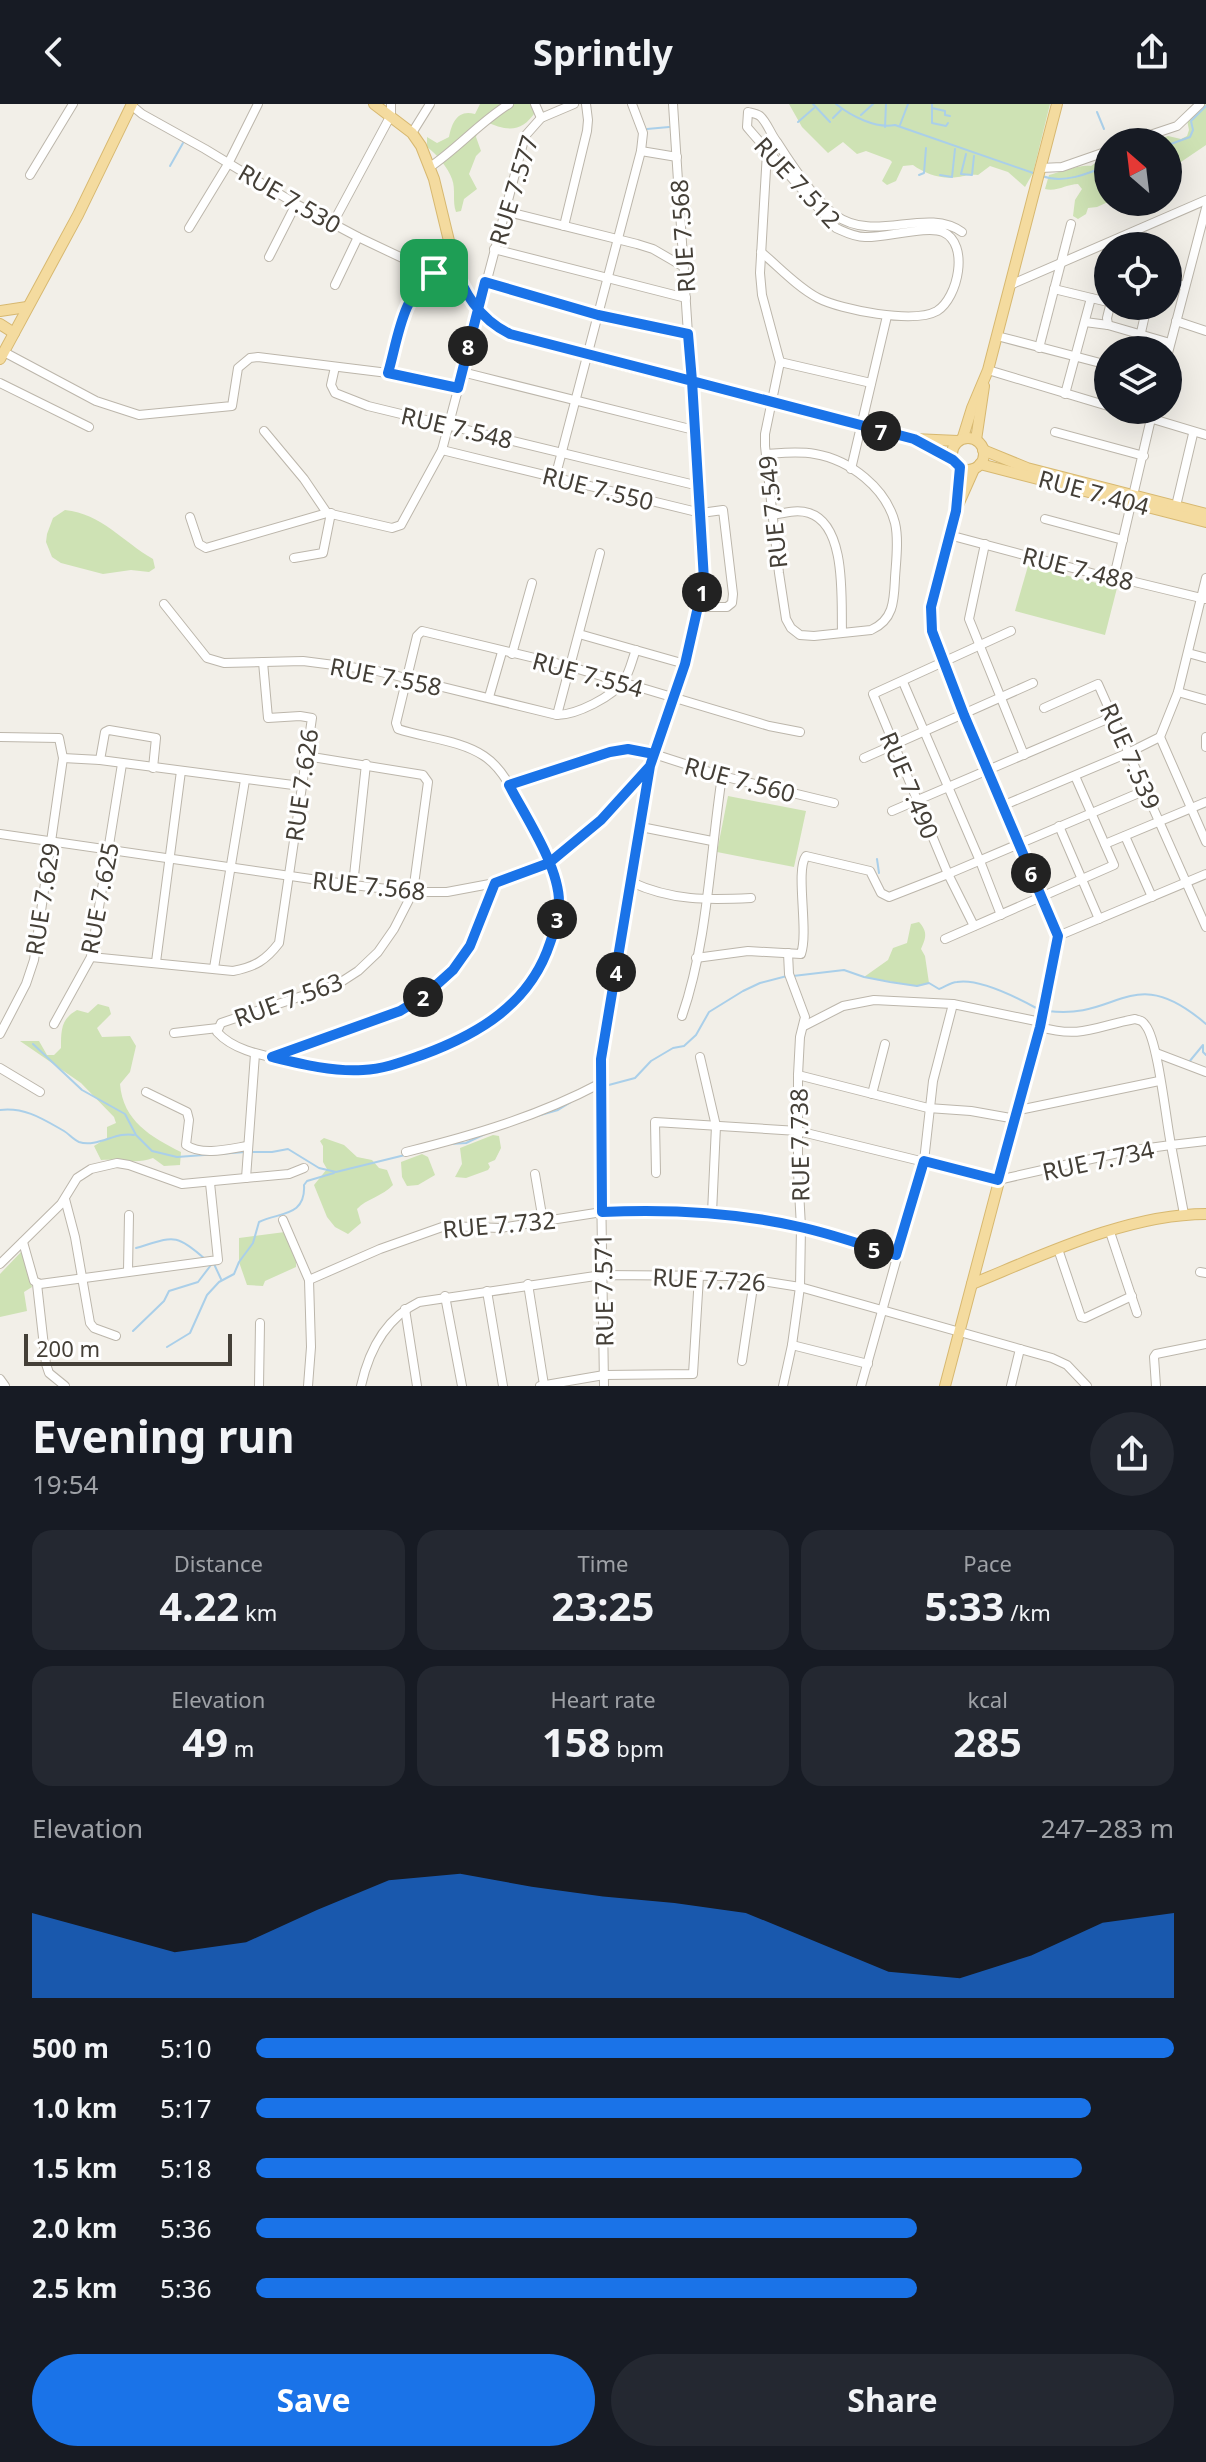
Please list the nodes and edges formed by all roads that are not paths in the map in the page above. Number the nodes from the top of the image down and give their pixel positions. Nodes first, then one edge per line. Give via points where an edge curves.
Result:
1 (73, 104) edge
2 (258, 104) edge
3 (374, 104) edge
4 (430, 104) edge
5 (508, 104) edge
6 (535, 104) edge
7 (574, 104) edge
8 (586, 104) edge
9 (632, 104) edge
10 (673, 104) edge
11 (1057, 104) edge
12 (1200, 104) edge
13 (131, 105) edge
14 (747, 108) edge
15 (391, 109) edge
16 (541, 118) junction
17 (1171, 128) edge
18 (412, 133) junction
19 (641, 151) junction
20 (767, 152) junction
21 (1094, 156) edge
22 (677, 157) junction
23 (228, 164) junction
24 (430, 167) junction
25 (1040, 171) junction
26 (30, 175) dead end
27 (1206, 200) edge
28 (296, 204) junction
29 (1206, 208) edge
30 (504, 211) junction
31 (333, 223) junction
32 (1071, 224) dead end
33 (564, 226) junction
34 (189, 228) dead end
35 (962, 232) dead end
36 (1134, 232) edge
37 (358, 237) junction
38 (618, 239) junction
39 (494, 249) junction
40 (1094, 249) edge
41 (761, 252) junction
42 (269, 257) dead end
43 (452, 260) junction
44 (1061, 264) junction
45 (684, 267) junction
46 (434, 273) junction
47 (607, 278) junction
48 (485, 282) junction
49 (335, 285) dead end
50 (1010, 285) junction
51 (1182, 285) edge
52 (1185, 286) junction
53 (1054, 289) junction
54 (686, 298) junction
55 (1091, 298) junction
56 (1094, 299) edge
57 (27, 307) junction
58 (477, 309) junction
59 (0, 311) edge
60 (598, 315) junction
61 (887, 316) junction
62 (1107, 320) edge
63 (1144, 320) edge
64 (1176, 321) junction
65 (1085, 322) junction
66 (0, 324) edge
67 (1108, 325) junction
68 (1206, 331) edge
69 (14, 333) junction
70 (688, 334) junction
71 (1140, 335) joint
72 (997, 336) junction
73 (1172, 336) edge
74 (1039, 348) junction
75 (2, 356) edge
76 (588, 356) junction
77 (1075, 357) junction
78 (780, 362) junction
79 (1094, 362) edge
80 (335, 367) junction
81 (462, 372) junction
82 (388, 373) junction
83 (986, 375) junction
84 (692, 381) junction
85 (0, 383) edge
86 (871, 383) junction
87 (458, 388) junction
88 (1065, 394) junction
89 (576, 400) junction
90 (1094, 402) edge
91 (773, 403) junction
92 (450, 424) junction
93 (1150, 424) edge
94 (1172, 424) edge
95 (89, 427) dead end
96 (862, 427) junction
97 (694, 430) junction
98 (264, 431) dead end
99 (1055, 432) dead end
100 (1193, 434) junction
101 (1206, 435) edge
102 (914, 439) junction
103 (960, 439) junction
104 (980, 445) junction
105 (442, 450) junction
106 (562, 452) junction
107 (766, 454) junction
108 (1144, 456) junction
109 (957, 464) junction
110 (977, 467) junction
111 (851, 469) junction
112 (555, 478) junction
113 (699, 486) junction
114 (1133, 499) junction
115 (1176, 506) junction
116 (956, 511) junction
117 (329, 513) junction
118 (701, 513) junction
119 (1206, 514) edge
120 (772, 515) junction
121 (190, 517) dead end
122 (1045, 519) dead end
123 (1206, 522) edge
124 (949, 535) junction
125 (1123, 540) junction
126 (985, 544) junction
127 (600, 553) dead end
128 (294, 558) dead end
129 (1114, 577) junction
130 (1206, 578) edge
131 (532, 583) dead end
132 (1203, 598) edge
133 (164, 604) dead end
134 (699, 607) junction
135 (1011, 631) dead end
136 (842, 632) junction
137 (579, 634) junction
138 (978, 646) junction
139 (636, 650) junction
140 (507, 653) junction
141 (1188, 653) junction
142 (1206, 658) edge
143 (263, 662) junction
144 (942, 662) junction
145 (685, 664) junction
146 (568, 666) junction
147 (407, 677) junction
148 (623, 682) junction
149 (903, 682) junction
150 (1033, 683) dead end
151 (1178, 692) junction
152 (489, 697) junction
153 (675, 697) junction
154 (1000, 698) junction
155 (1206, 700) edge
156 (1044, 708) dead end
157 (557, 715) junction
158 (964, 715) junction
159 (1112, 717) junction
160 (800, 732) dead end
161 (924, 732) junction
162 (0, 737) edge
163 (1160, 737) junction
164 (1206, 737) edge
165 (894, 746) junction
166 (1206, 747) edge
167 (1128, 753) junction
168 (654, 754) junction
169 (1024, 755) junction
170 (306, 756) junction
171 (63, 758) junction
172 (864, 758) dead end
173 (100, 760) junction
174 (122, 764) junction
175 (366, 764) junction
176 (650, 766) junction
177 (153, 768) junction
178 (181, 771) junction
179 (987, 771) junction
180 (722, 776) junction
181 (1075, 776) junction
182 (245, 780) junction
183 (509, 785) junction
184 (301, 786) junction
185 (948, 788) junction
186 (1146, 790) junction
187 (916, 801) junction
188 (1206, 802) edge
189 (834, 803) dead end
190 (1002, 806) junction
191 (1193, 807) junction
192 (892, 811) dead end
193 (1091, 813) junction
194 (1160, 821) junction
195 (1059, 826) junction
196 (641, 827) junction
197 (0, 834) edge
198 (1125, 836) junction
199 (712, 841) junction
200 (1206, 842) edge
201 (51, 843) junction
202 (1018, 844) junction
203 (1105, 844) junction
204 (109, 850) junction
205 (170, 859) junction
206 (980, 861) junction
207 (549, 863) junction
208 (231, 867) junction
209 (948, 874) junction
210 (1206, 874) edge
211 (288, 877) junction
212 (1082, 879) junction
213 (631, 882) junction
214 (495, 883) junction
215 (1185, 883) junction
216 (353, 885) junction
217 (413, 892) junction
218 (1042, 897) junction
219 (1152, 897) junction
220 (751, 898) dead end
221 (706, 900) junction
222 (1001, 915) junction
223 (1099, 919) junction
224 (974, 926) junction
225 (1206, 927) edge
226 (1058, 936) junction
227 (945, 939) dead end
228 (788, 953) junction
229 (91, 957) junction
230 (696, 958) junction
231 (156, 962) junction
232 (214, 968) junction
233 (953, 1004) junction
234 (682, 1016) dead end
235 (4, 1020) edge
236 (54, 1024) dead end
237 (1041, 1024) junction
238 (804, 1026) junction
239 (218, 1028) junction
240 (174, 1033) dead end
241 (0, 1034) edge
242 (885, 1044) dead end
243 (1156, 1053) junction
244 (255, 1054) junction
245 (272, 1057) junction
246 (700, 1057) dead end
247 (0, 1068) edge
248 (1206, 1072) edge
249 (798, 1075) junction
250 (1159, 1081) junction
251 (601, 1083) junction
252 (40, 1092) dead end
253 (146, 1092) dead end
254 (872, 1094) junction
255 (928, 1108) junction
256 (1018, 1115) junction
257 (716, 1126) junction
258 (798, 1131) junction
259 (1206, 1141) edge
260 (1171, 1145) junction
261 (247, 1151) junction
262 (406, 1152) dead end
263 (924, 1161) junction
264 (304, 1168) dead end
265 (656, 1173) dead end
266 (535, 1174) dead end
267 (246, 1178) junction
268 (998, 1180) junction
269 (210, 1183) junction
270 (65, 1199) junction
271 (602, 1212) junction
272 (712, 1213) junction
273 (1184, 1214) junction
274 (1206, 1214) edge
275 (129, 1215) dead end
276 (283, 1220) dead end
277 (543, 1221) junction
278 (801, 1227) junction
279 (1110, 1232) junction
280 (23, 1242) junction
281 (1058, 1249) junction
282 (896, 1255) junction
283 (0, 1264) edge
284 (128, 1271) junction
285 (602, 1275) junction
286 (699, 1276) junction
287 (83, 1278) junction
288 (309, 1280) junction
289 (754, 1280) junction
290 (37, 1284) junction
291 (528, 1284) junction
292 (972, 1284) junction
293 (800, 1287) junction
294 (487, 1291) junction
295 (445, 1296) junction
296 (1132, 1296) junction
297 (405, 1309) junction
298 (881, 1311) junction
299 (1137, 1313) dead end
300 (260, 1323) dead end
301 (958, 1333) junction
302 (116, 1336) dead end
303 (1206, 1344) edge
304 (792, 1345) junction
305 (1020, 1349) junction
306 (742, 1361) dead end
307 (868, 1364) junction
308 (604, 1375) junction
309 (0, 1379) edge
310 (5, 1386) edge
311 (65, 1386) edge
312 (259, 1386) edge
313 (308, 1386) edge
314 (361, 1386) edge
315 (417, 1386) edge
316 (462, 1386) edge
317 (503, 1386) edge
318 (542, 1386) edge
319 (604, 1386) edge
320 (783, 1386) edge
321 (861, 1386) edge
322 (945, 1386) edge
323 (1011, 1386) edge
324 (1087, 1386) edge
325 (1156, 1386) edge

1 - 26 street
2 - 23 street
3 - 15 main road
4 - 18 street
5 - 24 street
6 - 16 street
7 - 16 street, RUE 7.577
8 - 33 street via 584,144
9 - 19 street via 643,133
10 - 22 street, RUE 7.568
11 - 25 main road
12 - 17 street
13 - 23 street, RUE 7.530
13 - 57 main road
14 - 20 street, RUE 7.512 via 747,127
14 - 35 street, RUE 7.512 via 762,117 822,201 845,221 879,228 939,223
15 - 18 main road
15 - 31 street
16 - 30 street, RUE 7.577 via 525,136
18 - 24 main road
19 - 22 street
19 - 38 street
20 - 41 street, RUE 7.549
20 - 61 street, RUE 7.512 via 827,221 850,235 936,230 951,237 959,254 945,305 922,316
21 - 25 street
22 - 45 street, RUE 7.568
23 - 28 street, RUE 7.530
23 - 34 street
24 - 43 main road
25 - 50 main road
27 - 36 street
28 - 31 street, RUE 7.530
28 - 42 street
29 - 52 street
30 - 33 street
30 - 39 street, RUE 7.577
31 - 37 street, RUE 7.530
32 - 44 street
33 - 38 street
37 - 46 street, RUE 7.530
37 - 49 street
38 - 45 street via 653,249
38 - 47 street
39 - 47 street
39 - 48 street, RUE 7.577
40 - 44 street
41 - 61 street, RUE 7.512 via 818,298
41 - 78 street, RUE 7.549 via 762,295
43 - 46 street
43 - 58 main road
44 - 50 street
44 - 53 street
45 - 54 street, RUE 7.568
46 - 82 street via 416,288
47 - 54 street
47 - 60 street
48 - 58 street, RUE 7.577
48 - 60 street
50 - 72 main road
51 - 52 street
52 - 64 street
53 - 55 street
53 - 74 street
54 - 70 street, RUE 7.568
55 - 56 street
55 - 65 street
57 - 59 main road
57 - 69 main road
58 - 76 main road via 510,334
58 - 81 street, RUE 7.577
60 - 70 street
60 - 76 street
61 - 86 street
62 - 67 street
63 - 71 street
64 - 68 street
64 - 73 street
65 - 67 street
65 - 77 street
66 - 69 main road
67 - 71 street
69 - 75 main road
70 - 84 street, RUE 7.568
72 - 74 street
72 - 83 main road
74 - 77 street
75 - 80 street via 96,401 139,415 232,406 238,368 250,358
76 - 84 main road
76 - 89 street
77 - 79 street
77 - 88 street
78 - 86 street
78 - 91 street, RUE 7.549
80 - 82 street
80 - 92 street, RUE 7.548 via 335,393
81 - 87 street, RUE 7.577
81 - 89 street
82 - 87 street
83 - 88 street
83 - 103 main road
83 - 104 main road
84 - 91 main road
84 - 97 street, RUE 7.568
85 - 95 street
86 - 96 street
87 - 92 street, RUE 7.577
88 - 90 street
89 - 97 street
89 - 106 street
91 - 96 main road
91 - 107 street, RUE 7.549
92 - 105 street, RUE 7.577
92 - 106 street, RUE 7.548
93 - 108 street
94 - 100 street
96 - 102 main road
96 - 111 street
97 - 113 street, RUE 7.568
98 - 117 street
99 - 108 street
100 - 101 street
100 - 115 street
102 - 103 main road, RUE 7.404
102 - 109 main road
103 - 104 main road, RUE 7.404
103 - 109 main road via 952,450
104 - 110 main road
104 - 114 main road, RUE 7.404 via 1027,468
105 - 112 street, RUE 7.550
105 - 117 street, RUE 7.577 via 398,528
106 - 112 street
106 - 113 street, RUE 7.548
107 - 111 street via 816,454
107 - 120 street, RUE 7.549
108 - 114 street
109 - 110 main road, RUE 7.404
109 - 116 main road
110 - 114 main road, RUE 7.404
110 - 116 main road
111 - 136 street, RUE 7.549 via 875,487 891,511 894,599 879,627
112 - 118 street, RUE 7.550
113 - 118 street, RUE 7.568
114 - 115 main road, RUE 7.404
114 - 123 main road, RUE 7.404
114 - 125 street
115 - 119 main road, RUE 7.404
116 - 124 main road
117 - 121 street, RUE 7.577 via 206,548 199,544
117 - 128 street via 323,553
118 - 134 street, RUE 7.568 via 704,580
118 - 134 street, RUE 7.550 via 725,513 733,594 727,607
120 - 136 street via 808,513 834,535
120 - 136 street, RUE 7.549 via 791,628 800,635
122 - 125 street
124 - 126 street, RUE 7.488
124 - 144 main road via 930,615
125 - 129 street
126 - 129 street, RUE 7.488
126 - 138 street via 969,619
127 - 137 street
129 - 132 street, RUE 7.488
130 - 132 street
131 - 140 street
132 - 141 street
133 - 143 street, RUE 7.558 via 207,658
134 - 145 street, RUE 7.568
135 - 138 street, RUE 7.490
137 - 139 street
137 - 146 street
138 - 144 street, RUE 7.490
138 - 154 street
139 - 145 street
139 - 148 street
140 - 146 street, RUE 7.554
140 - 147 street, RUE 7.554 via 422,631
140 - 152 street
141 - 142 street
141 - 151 street
143 - 147 street, RUE 7.558 via 303,661
143 - 170 street, RUE 7.626 via 268,718 312,718
144 - 149 street, RUE 7.490
144 - 158 main road
145 - 153 street, RUE 7.568
146 - 148 street, RUE 7.554
146 - 157 street
147 - 152 street, RUE 7.558
147 - 183 street, RUE 7.563 via 398,729 472,749 493,763
148 - 153 street, RUE 7.554
148 - 157 street via 571,715
149 - 161 street
149 - 165 street, RUE 7.490 via 873,694
150 - 154 street
151 - 155 street
151 - 163 street
152 - 157 street, RUE 7.558
153 - 160 street, RUE 7.554
153 - 168 street, RUE 7.568
154 - 158 street
154 - 169 street
156 - 159 street, RUE 7.539 via 1098,684
158 - 161 street
158 - 179 main road
159 - 167 street, RUE 7.539
159 - 169 street
161 - 165 street
161 - 185 street
162 - 171 street via 59,738
163 - 167 street
163 - 191 street
164 - 166 street
165 - 172 street
165 - 187 street, RUE 7.490
167 - 181 street
167 - 186 street, RUE 7.539
168 - 176 street, RUE 7.568
168 - 180 street, RUE 7.560
168 - 183 street, RUE 7.560 via 610,752
169 - 179 street
170 - 175 street
170 - 184 street, RUE 7.626
171 - 173 street
171 - 201 street, RUE 7.629
173 - 174 street
173 - 177 street via 109,730 156,738
174 - 177 street
174 - 204 street, RUE 7.625
175 - 216 street
175 - 217 street, RUE 7.563 via 423,775 428,782
176 - 196 street, RUE 7.571
176 - 207 street, RUE 7.568 via 601,820
177 - 178 street
178 - 182 street
178 - 205 street
179 - 185 street
179 - 190 main road
180 - 189 street, RUE 7.560
180 - 199 street
181 - 190 street
181 - 193 street
182 - 184 street
182 - 208 street
183 - 207 street, RUE 7.563
184 - 211 street, RUE 7.626
185 - 187 street
185 - 206 street
186 - 193 street
186 - 194 street, RUE 7.539
187 - 192 street
187 - 209 street, RUE 7.490
188 - 191 street
190 - 202 main road
191 - 194 street
191 - 200 street
193 - 195 street
193 - 203 street
194 - 198 street
194 - 215 street, RUE 7.539
195 - 202 street
195 - 212 street
196 - 199 street
196 - 213 street, RUE 7.571
197 - 201 street, RUE 7.568
198 - 203 street
198 - 219 street
199 - 221 street
201 - 204 street, RUE 7.568
201 - 235 street, RUE 7.629 via 34,960
202 - 206 street
202 - 218 main road
203 - 212 street via 1114,865
204 - 205 street, RUE 7.568
204 - 229 street, RUE 7.625
205 - 208 street, RUE 7.568
205 - 231 street
206 - 209 street
206 - 222 street
207 - 214 street, RUE 7.568
207 - 245 street, RUE 7.563 via 559,899 557,922 530,984 498,1018 441,1048 379,1069 311,1066
208 - 211 street, RUE 7.568
208 - 232 street
209 - 224 street, RUE 7.490
209 - 228 street via 889,897 881,893 870,871 806,856 800,870 803,952
210 - 215 street
211 - 216 street, RUE 7.568
211 - 232 street, RUE 7.626 via 279,943 266,959 233,971
212 - 218 street
212 - 223 street
213 - 221 street via 655,893
213 - 251 street, RUE 7.571
214 - 217 street, RUE 7.568
214 - 245 street via 470,946 423,997 400,1011
215 - 219 street
215 - 225 street, RUE 7.539
216 - 217 street, RUE 7.568
217 - 239 street, RUE 7.563 via 378,952 358,971 317,993
218 - 222 street
218 - 226 main road
219 - 223 street
220 - 221 street
221 - 230 street
222 - 224 street
223 - 226 street
224 - 227 street
226 - 237 main road
228 - 230 street via 748,951
228 - 238 street, RUE 7.738
229 - 231 street, RUE 7.626
229 - 236 street, RUE 7.625
230 - 234 street
231 - 232 street, RUE 7.626
233 - 237 street, RUE 7.734
233 - 238 street, RUE 7.734 via 858,1001
233 - 255 street
235 - 241 street, RUE 7.629
237 - 243 street, RUE 7.734 via 1070,1034 1135,1019 1147,1027
237 - 256 main road
238 - 249 street, RUE 7.738
239 - 240 street
239 - 244 street, RUE 7.563 via 224,1038
242 - 254 street
243 - 248 street
243 - 250 street, RUE 7.734
244 - 245 street, RUE 7.563
244 - 261 street
246 - 257 street
247 - 252 street
249 - 254 street
249 - 258 street, RUE 7.738
250 - 256 street
250 - 260 street, RUE 7.734
251 - 262 street via 557,1106
251 - 271 street, RUE 7.571
253 - 261 street via 187,1112 188,1147
254 - 255 street
255 - 256 street
255 - 263 street
256 - 268 main road
257 - 258 street, RUE 7.734
257 - 265 street, RUE 7.734 via 655,1122
257 - 272 street
258 - 263 street, RUE 7.734
258 - 278 street, RUE 7.738
259 - 260 street
260 - 268 street, RUE 7.734
260 - 273 street
261 - 267 street
263 - 268 street, RUE 7.734
263 - 282 street
264 - 267 street
266 - 277 street
267 - 269 street
268 - 292 main road
269 - 270 street via 168,1181 142,1167 117,1163 77,1178
269 - 284 street via 218,1260
270 - 280 street
270 - 287 street
271 - 272 street, RUE 7.732
271 - 277 street, RUE 7.732
271 - 285 street, RUE 7.571
272 - 278 street, RUE 7.732
273 - 274 main road
273 - 279 main road
275 - 284 street
276 - 288 street
277 - 288 street, RUE 7.732 via 500,1228 445,1226
278 - 282 street, RUE 7.732
278 - 293 street, RUE 7.738
279 - 281 main road
279 - 296 street
280 - 283 street
280 - 290 street
281 - 292 main road
281 - 296 street via 1081,1317
282 - 298 street
284 - 287 street
285 - 286 street, RUE 7.726
285 - 291 street, RUE 7.726
285 - 308 street, RUE 7.571
286 - 289 street, RUE 7.726
286 - 308 street via 693,1374
287 - 290 street
287 - 302 street via 90,1323
288 - 313 street
289 - 293 street, RUE 7.726
289 - 306 street
290 - 311 street via 49,1373
291 - 294 street, RUE 7.726
291 - 318 street
292 - 301 main road
293 - 298 street, RUE 7.726
293 - 304 street, RUE 7.738
294 - 295 street, RUE 7.726
294 - 317 street
295 - 297 street, RUE 7.726
295 - 316 street
296 - 299 street
297 - 314 street via 377,1342
297 - 315 street
298 - 301 street, RUE 7.726
298 - 307 street
300 - 312 street
301 - 305 street, RUE 7.726
301 - 322 main road
303 - 325 street via 1156,1354
304 - 307 street
304 - 320 street, RUE 7.738
305 - 323 street
305 - 324 street, RUE 7.726 via 1067,1365
307 - 321 street
308 - 318 street
308 - 319 street, RUE 7.571
309 - 310 street

